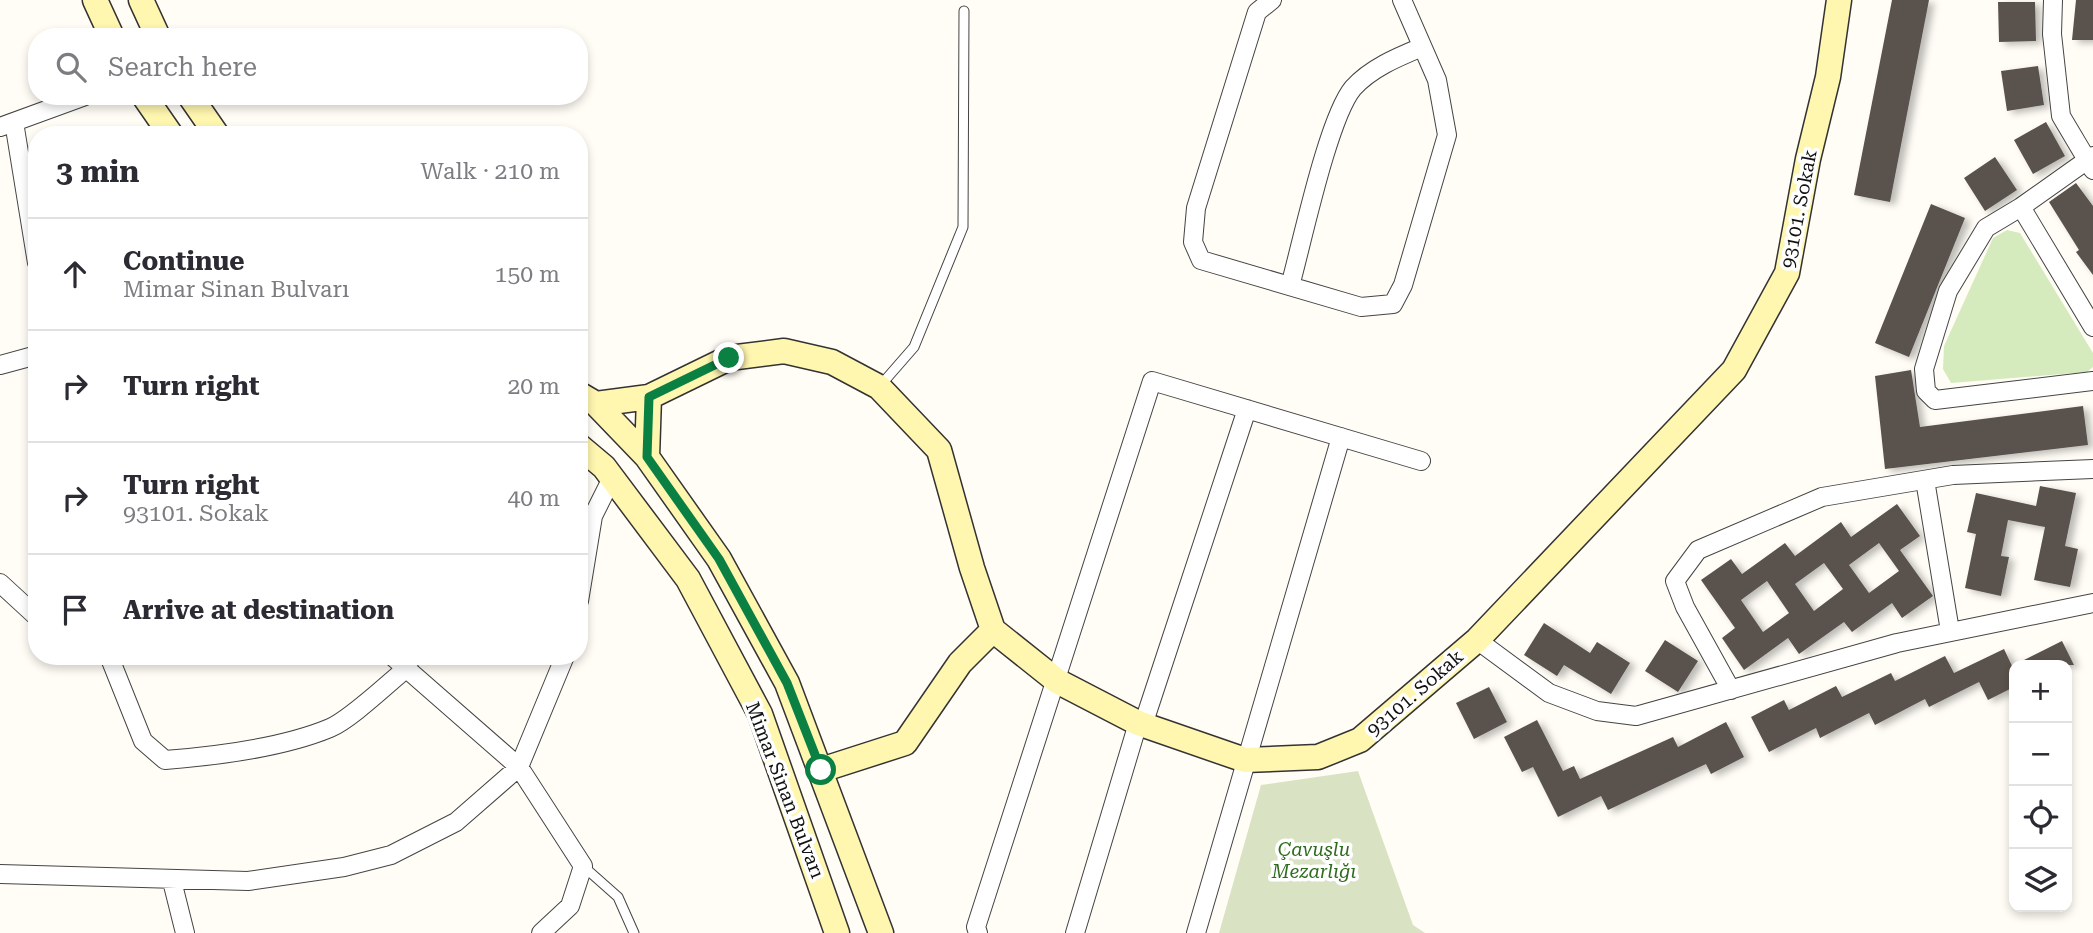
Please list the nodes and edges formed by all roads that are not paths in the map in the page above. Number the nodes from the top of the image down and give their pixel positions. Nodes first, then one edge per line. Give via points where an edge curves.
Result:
1 (94, 0) edge
2 (141, 0) edge
3 (1272, 0) edge
4 (1402, 0) edge
5 (1839, 0) edge
6 (2053, 0) edge
7 (964, 11) dead end
8 (108, 28) edge
9 (154, 28) edge
10 (1422, 47) junction
11 (61, 105) edge
12 (150, 105) edge
13 (196, 105) edge
14 (7, 125) edge
15 (165, 126) edge
16 (211, 126) edge
17 (2091, 162) edge
18 (2021, 207) junction
19 (28, 222) edge
20 (1290, 286) junction
21 (2093, 327) edge
22 (28, 357) edge
23 (0, 365) edge
24 (2093, 381) edge
25 (879, 387) junction
26 (649, 397) junction
27 (588, 399) edge
28 (588, 400) edge
29 (1247, 409) junction
30 (1341, 437) junction
31 (588, 455) edge
32 (647, 457) junction
33 (1421, 461) dead end
34 (2093, 469) edge
35 (612, 478) junction
36 (1925, 480) junction
37 (588, 546) edge
38 (0, 583) edge
39 (2093, 603) edge
40 (28, 609) edge
41 (993, 630) junction
42 (1951, 631) junction
43 (1477, 640) junction
44 (113, 665) edge
45 (405, 665) edge
46 (412, 665) edge
47 (561, 665) edge
48 (1057, 681) junction
49 (1731, 690) junction
50 (1141, 724) junction
51 (1245, 760) junction
52 (519, 767) junction
53 (821, 770) junction
54 (583, 866) junction
55 (0, 874) edge
56 (172, 881) junction
57 (185, 933) edge
58 (541, 933) edge
59 (634, 933) edge
60 (837, 933) edge
61 (881, 933) edge
62 (978, 933) edge
63 (1075, 933) edge
64 (1196, 933) edge

1 - 8 street
2 - 9 street
3 - 20 street via 1257,12 1196,208 1193,242 1201,261
4 - 10 street
5 - 43 street, 93101. Sokak via 1828,77 1787,273 1746,349 1734,370
6 - 17 street via 2060,116
7 - 25 lane via 963,228 914,347
10 - 20 street via 1390,60 1353,88 1332,133
10 - 20 street via 1437,80 1447,135 1403,285 1393,304 1360,307
11 - 14 street
12 - 15 street
13 - 16 street
14 - 19 street
17 - 18 street
18 - 21 street
18 - 24 street via 1986,228 1948,291 1924,369 1926,391 1934,400
22 - 23 street
25 - 26 street via 832,362 783,351 729,358
25 - 41 street via 939,450
26 - 27 street
26 - 32 street
28 - 32 street, Mimar Sinan Bulvarı
29 - 30 street
29 - 48 street via 1152,381
29 - 50 street
30 - 33 street
30 - 51 street
31 - 35 street, Mimar Sinan Bulvarı
32 - 53 street, Mimar Sinan Bulvarı via 719,559 787,683
34 - 36 street
35 - 37 street via 593,516
35 - 60 street, Mimar Sinan Bulvarı via 688,579 760,714
36 - 42 street
36 - 49 street via 1822,497 1698,550 1675,581
38 - 40 street
39 - 42 street
41 - 48 street, 93101. Sokak
41 - 53 street via 960,663 905,743
42 - 49 street
43 - 49 street via 1549,693 1597,711 1636,716
43 - 51 street, 93101. Sokak via 1360,740 1318,757
44 - 45 street via 143,741 165,760 271,744 331,727
46 - 52 street
47 - 52 street
48 - 50 street, 93101. Sokak
48 - 62 street via 976,927
50 - 51 street, 93101. Sokak
50 - 63 street
51 - 64 street
52 - 54 street
52 - 56 street via 456,821 391,855 248,881
53 - 61 street, Mimar Sinan Bulvarı
54 - 58 street via 570,906
54 - 59 lane via 618,897
55 - 56 street
56 - 57 street

